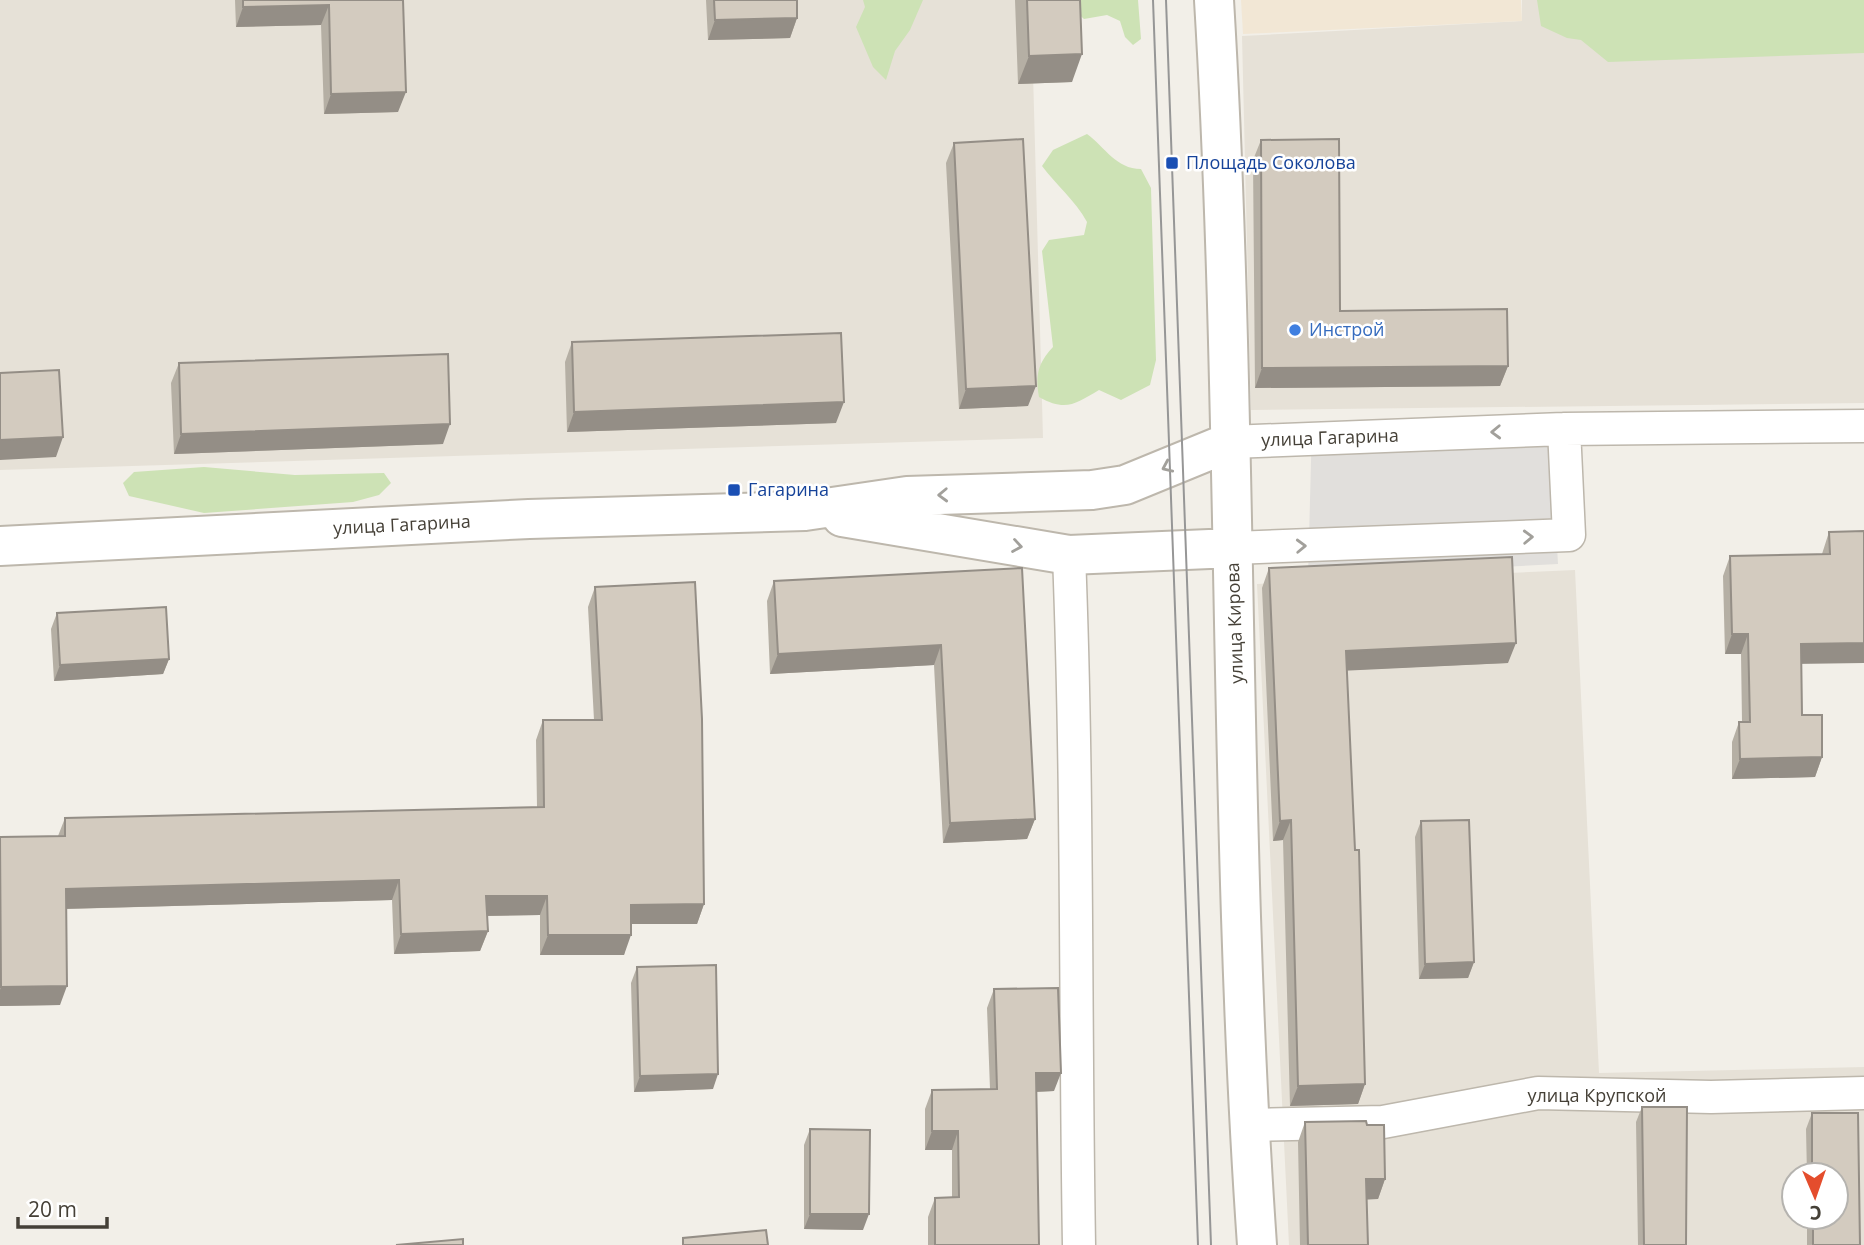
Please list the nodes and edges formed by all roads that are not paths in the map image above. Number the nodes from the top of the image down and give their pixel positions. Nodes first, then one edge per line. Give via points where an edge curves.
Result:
1 (1214, 0) edge
2 (1864, 426) edge
3 (1564, 429) junction
4 (1230, 442) junction
5 (805, 511) junction
6 (0, 546) edge
7 (1233, 548) junction
8 (1069, 555) junction
9 (1864, 1093) edge
10 (1248, 1125) junction
11 (1079, 1245) edge
12 (1257, 1245) edge

1 - 4 street, улица Кирова
2 - 3 street, улица Гагарина
3 -> 4 street, улица Гагарина
7 -> 3 street, улица Гагарина via 1569,535
4 -> 5 street, улица Гагарина via 1125,485 907,496
4 - 7 street, улица Кирова
5 - 6 street, улица Гагарина via 529,519
5 -> 8 street, улица Гагарина
7 - 8 street, улица Гагарина
7 - 10 street, улица Кирова
8 - 11 street
9 - 10 street, улица Крупской via 1711,1097 1538,1093 1382,1122
10 - 12 street, улица Кирова

